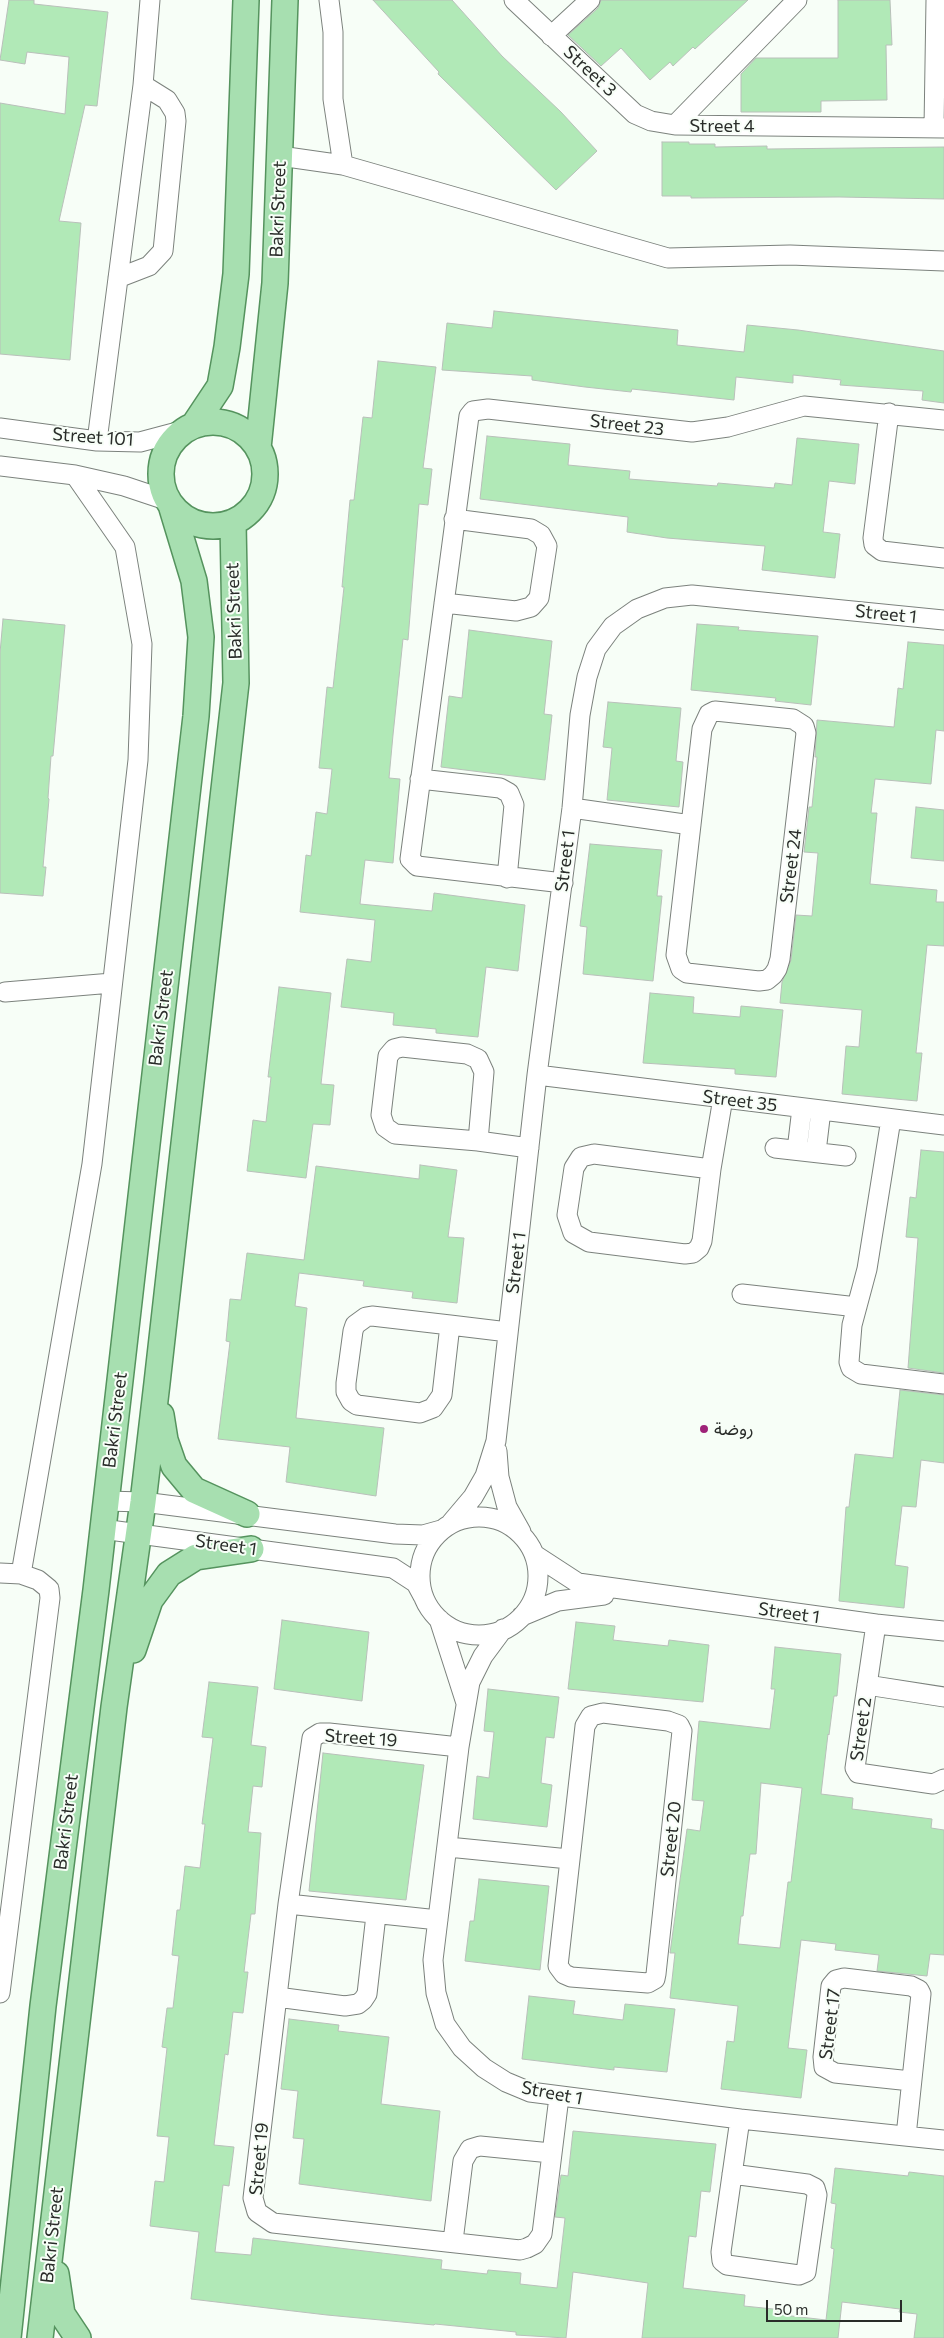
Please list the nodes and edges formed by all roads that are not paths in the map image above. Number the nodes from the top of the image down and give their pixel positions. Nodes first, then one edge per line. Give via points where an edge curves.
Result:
1 (150, 0) edge
2 (246, 0) edge
3 (285, 0) edge
4 (329, 0) edge
5 (514, 0) edge
6 (590, 0) edge
7 (797, 0) edge
8 (936, 0) edge
9 (551, 36) junction
10 (143, 85) junction
11 (675, 126) junction
12 (939, 128) edge
13 (280, 156) junction
14 (343, 165) junction
15 (944, 261) edge
16 (118, 278) junction
17 (889, 413) junction
18 (944, 420) edge
19 (189, 427) junction
20 (0, 428) edge
21 (97, 441) junction
22 (258, 448) junction
23 (0, 466) edge
24 (75, 475) junction
25 (170, 503) junction
26 (454, 519) junction
27 (233, 522) junction
28 (944, 558) edge
29 (444, 603) junction
30 (944, 620) edge
31 (420, 780) junction
32 (572, 808) junction
33 (691, 825) junction
34 (507, 878) junction
35 (563, 884) junction
36 (112, 984) junction
37 (5, 992) dead end
38 (537, 1075) junction
39 (723, 1098) junction
40 (802, 1108) junction
41 (821, 1110) junction
42 (891, 1119) junction
43 (944, 1125) edge
44 (478, 1141) junction
45 (529, 1148) junction
46 (775, 1148) dead end
47 (797, 1150) junction
48 (816, 1152) junction
49 (846, 1156) dead end
50 (711, 1170) junction
51 (742, 1294) dead end
52 (857, 1307) junction
53 (450, 1325) junction
54 (508, 1332) junction
55 (157, 1383) junction
56 (944, 1384) edge
57 (496, 1441) junction
58 (106, 1501) junction
59 (143, 1502) junction
60 (247, 1514) junction
61 (446, 1527) junction
62 (102, 1529) junction
63 (138, 1534) junction
64 (524, 1537) junction
65 (251, 1549) junction
66 (535, 1555) junction
67 (0, 1573) edge
68 (21, 1574) junction
69 (634, 1592) junction
70 (425, 1600) junction
71 (522, 1616) junction
72 (439, 1619) junction
73 (876, 1624) junction
74 (503, 1629) junction
75 (944, 1631) edge
76 (867, 1686) junction
77 (944, 1697) edge
78 (467, 1706) junction
79 (114, 1707) junction
80 (459, 1747) junction
81 (944, 1779) edge
82 (448, 1847) junction
83 (569, 1859) junction
84 (288, 1904) junction
85 (376, 1915) junction
86 (438, 1920) junction
87 (0, 1993) edge
88 (277, 1997) junction
89 (911, 2081) junction
90 (560, 2097) junction
91 (740, 2118) junction
92 (906, 2136) junction
93 (944, 2140) edge
94 (551, 2153) junction
95 (732, 2174) junction
96 (51, 2240) junction
97 (453, 2241) junction
98 (8, 2338) edge
99 (40, 2338) edge
100 (78, 2338) edge

1 - 10 street
2 - 19 main road via 236,255 230,320 220,386
3 - 13 main road, Bakri Street
4 - 14 street via 333,32 333,99
5 - 9 street, Street 3
6 - 9 street
7 - 11 street, Street 4
8 - 12 street
9 - 11 street, Street 3 via 635,114
10 - 16 street
10 - 16 street via 167,100 175,113 163,251 149,266
11 - 12 street, Street 4
13 - 14 street
13 - 22 main road, Bakri Street via 275,283
14 - 15 street via 668,258 790,255
16 - 21 street
17 - 18 street, Street 23
17 - 26 street, Street 23 via 804,406 728,427 692,432 480,409 473,411 467,423
17 - 28 street via 874,545 882,551
19 - 21 street, Street 101 via 140,442
19 - 22 main road via 218,422 231,425 246,434
19 - 25 main road via 169,444 161,464 162,486
20 - 21 street, Street 101
22 - 27 main road via 264,464 262,491 254,506
23 - 24 street
24 - 25 street via 124,486
24 - 36 street via 125,547 142,644 138,760
25 - 27 main road via 187,519 198,524 216,526
25 - 58 main road, Bakri Street via 194,581 200,637 196,716
26 - 29 street, Street 23
26 - 29 street via 531,529 541,535 547,546 539,598 532,607 516,611
27 - 55 main road, Bakri Street via 236,683
29 - 31 street, Street 23
30 - 32 street, Street 1 via 692,595 665,598 637,610 612,626 596,649 587,676 580,715
31 - 34 street via 500,788 509,793 514,805
31 - 34 street, Street 23 via 410,852 413,863
32 - 33 street
32 - 35 street, Street 1
33 - 33 street, Street 24 via 676,947 678,963 687,973 767,980 777,969 780,959 806,742 804,726 793,719 722,711 709,714 702,729
34 - 35 street, Street 23
35 - 38 street, Street 1
36 - 37 street
36 - 68 street via 92,1164
38 - 39 street, Street 35
38 - 45 street, Street 1
39 - 40 street, Street 35
39 - 50 street
40 - 41 street, Street 35
40 - 47 street
41 - 42 street, Street 35
41 - 48 street
42 - 43 street, Street 35
42 - 52 street via 867,1269
44 - 44 street via 395,1134 384,1127 381,1115 388,1056 394,1050 402,1047 467,1054 478,1059 484,1072
44 - 45 street
45 - 54 street, Street 1
46 - 47 street
47 - 48 street
48 - 49 street
50 - 50 street via 702,1241 693,1253 589,1242 572,1233 568,1225 574,1168 576,1162 587,1155
51 - 52 street
52 - 56 street via 852,1325 851,1368 856,1372
53 - 53 street via 372,1316 360,1320 353,1331 346,1383 351,1401 357,1405 420,1413 433,1408 442,1395
53 - 54 street
54 - 57 street, Street 1
55 - 59 main road, Bakri Street
55 - 60 main road via 165,1440 174,1466 194,1490
57 - 61 street, Street 1 via 485,1476 473,1497
57 - 64 street, Street 1 via 499,1477 507,1507
58 - 59 street, Street 1
58 - 62 main road, Bakri Street
59 - 60 street, Street 1
59 - 63 main road, Bakri Street
60 - 61 street, Street 1 via 395,1534 423,1535
61 - 64 street via 470,1517 490,1517 509,1524
61 - 70 street via 428,1544 421,1562 420,1581
62 - 63 street, Street 1
62 - 98 main road, Bakri Street via 43,2006
63 - 65 street, Street 1
63 - 79 main road, Bakri Street
64 - 66 street
65 - 70 street, Street 1 via 394,1568 416,1583
65 - 79 main road via 196,1557 169,1574 150,1600
66 - 69 street, Street 1 via 578,1583
66 - 71 street via 537,1588 532,1603
67 - 68 street
68 - 87 street via 38,1580 49,1589 50,1598
69 - 71 street, Street 1 via 581,1596 558,1601
69 - 73 street, Street 1
70 - 72 street
71 - 74 street
72 - 74 street via 469,1634
72 - 78 street, Street 1
73 - 75 street, Street 1
73 - 76 street, Street 2
74 - 78 street, Street 1 via 483,1656 470,1682
76 - 77 street, Street 2
76 - 81 street, Street 2 via 854,1761 856,1770 933,1784
78 - 80 street, Street 1
79 - 96 main road, Bakri Street
80 - 82 street, Street 1
80 - 84 street, Street 19 via 330,1733 320,1733 312,1738
82 - 83 street
82 - 86 street, Street 1
83 - 83 street, Street 20 via 558,1961 560,1970 571,1977 643,1984 652,1981 656,1974 682,1739 679,1725 631,1716 591,1716 585,1726
84 - 85 street
84 - 88 street, Street 19
85 - 86 street
85 - 88 street via 367,1994 363,2000 346,2006
86 - 90 street, Street 1 via 433,1960 436,1993 445,2024 462,2048 506,2082 530,2092
88 - 97 street, Street 19 via 252,2198 257,2212 273,2223
89 - 89 street, Street 17 via 922,2000 920,1990 911,1986 844,1978 836,1980 831,1986 824,2067 834,2073
89 - 92 street, Street 17
90 - 91 street, Street 1
90 - 94 street, Street 19
91 - 92 street, Street 1
91 - 95 street
92 - 93 street, Street 1
94 - 97 street via 480,2146 470,2149 463,2161
94 - 97 street, Street 19 via 542,2234 535,2244 520,2250
95 - 95 street via 722,2261 727,2265 799,2275 806,2272 817,2195 815,2188 807,2184
96 - 99 main road, Bakri Street
96 - 100 main road via 62,2314

